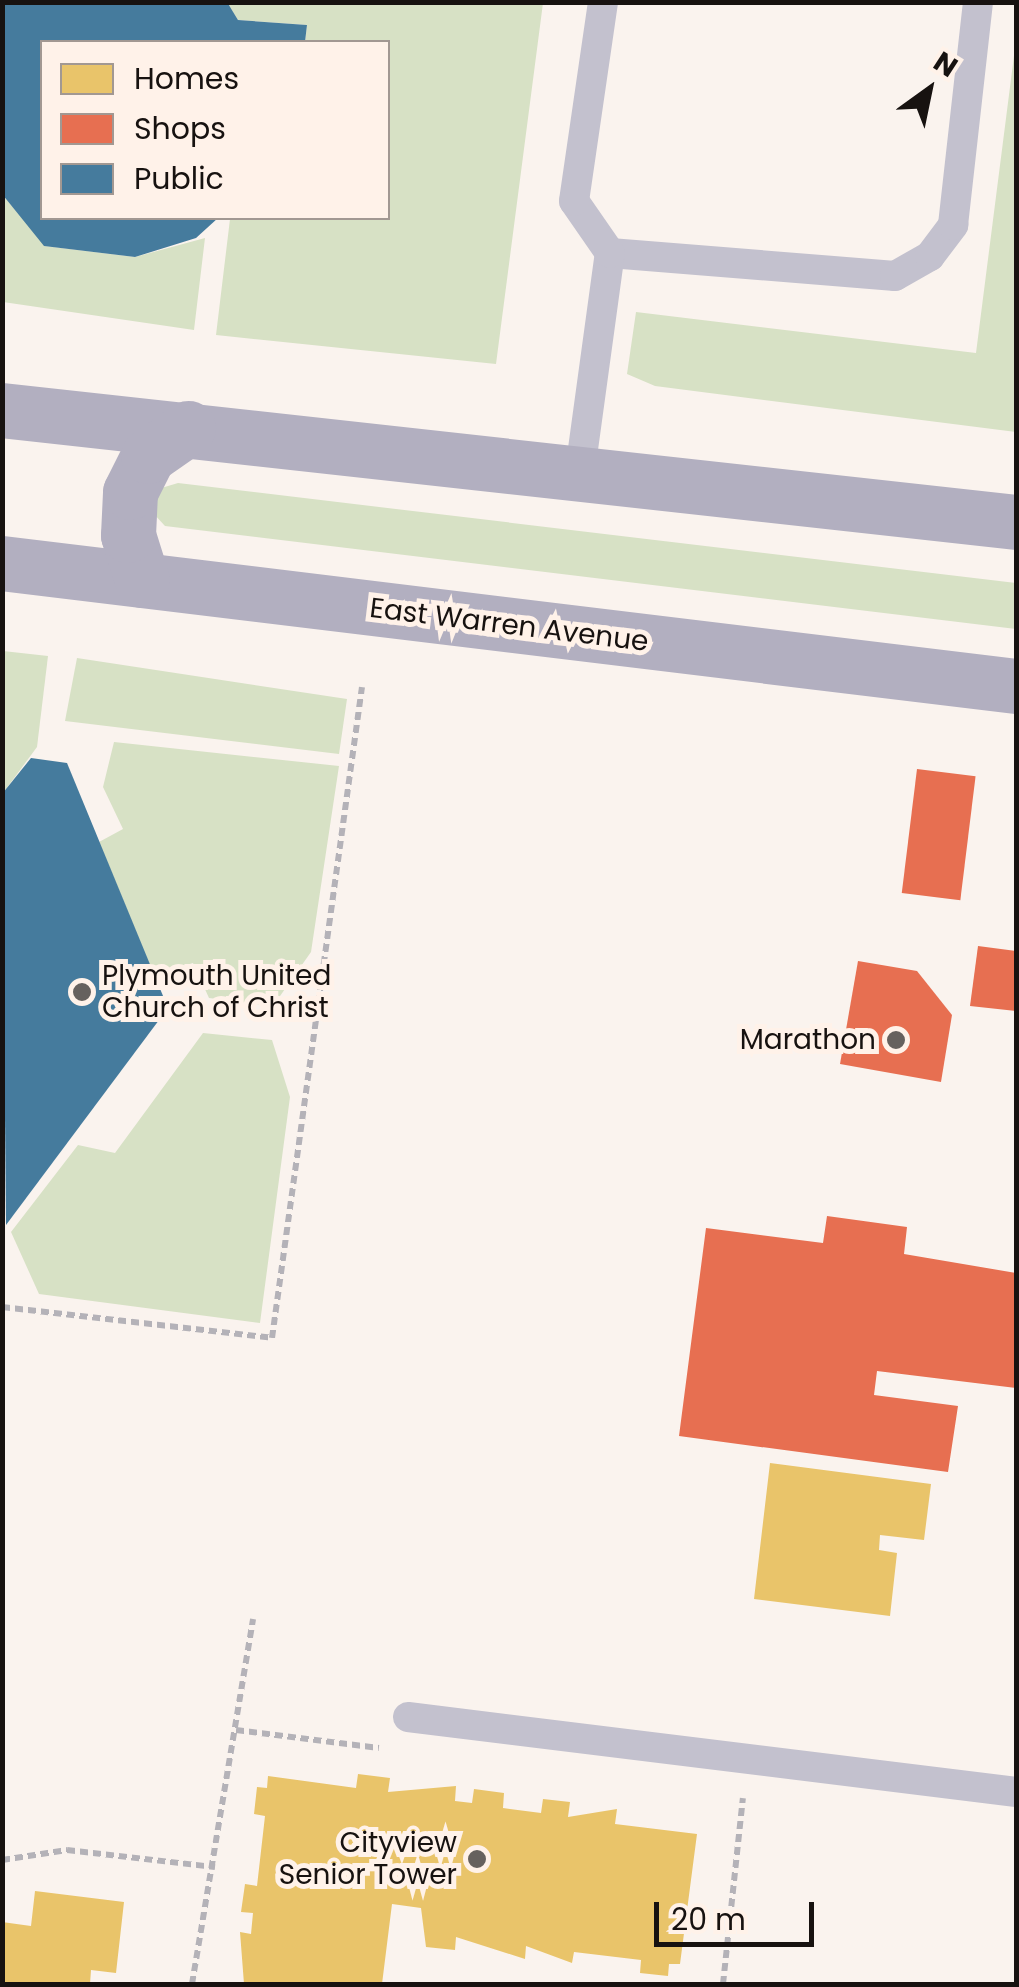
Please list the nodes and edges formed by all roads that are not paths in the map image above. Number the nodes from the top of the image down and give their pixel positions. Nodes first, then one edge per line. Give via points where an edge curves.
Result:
1 (603, 2) edge
2 (978, 2) edge
3 (610, 253) junction
4 (2, 410) edge
5 (188, 428) junction
6 (580, 471) junction
7 (1016, 522) edge
8 (2, 563) edge
9 (142, 580) junction
10 (1016, 686) edge
11 (408, 1717) dead end
12 (1016, 1792) edge

1 - 3 lane via 574,201
2 - 3 lane via 954,224 930,256 895,276
3 - 6 lane
4 - 5 main road
5 - 6 main road
5 - 9 main road via 148,456 130,492 128,535
6 - 7 main road
8 - 9 main road, East Warren Avenue
9 - 10 main road, East Warren Avenue
11 - 12 lane

